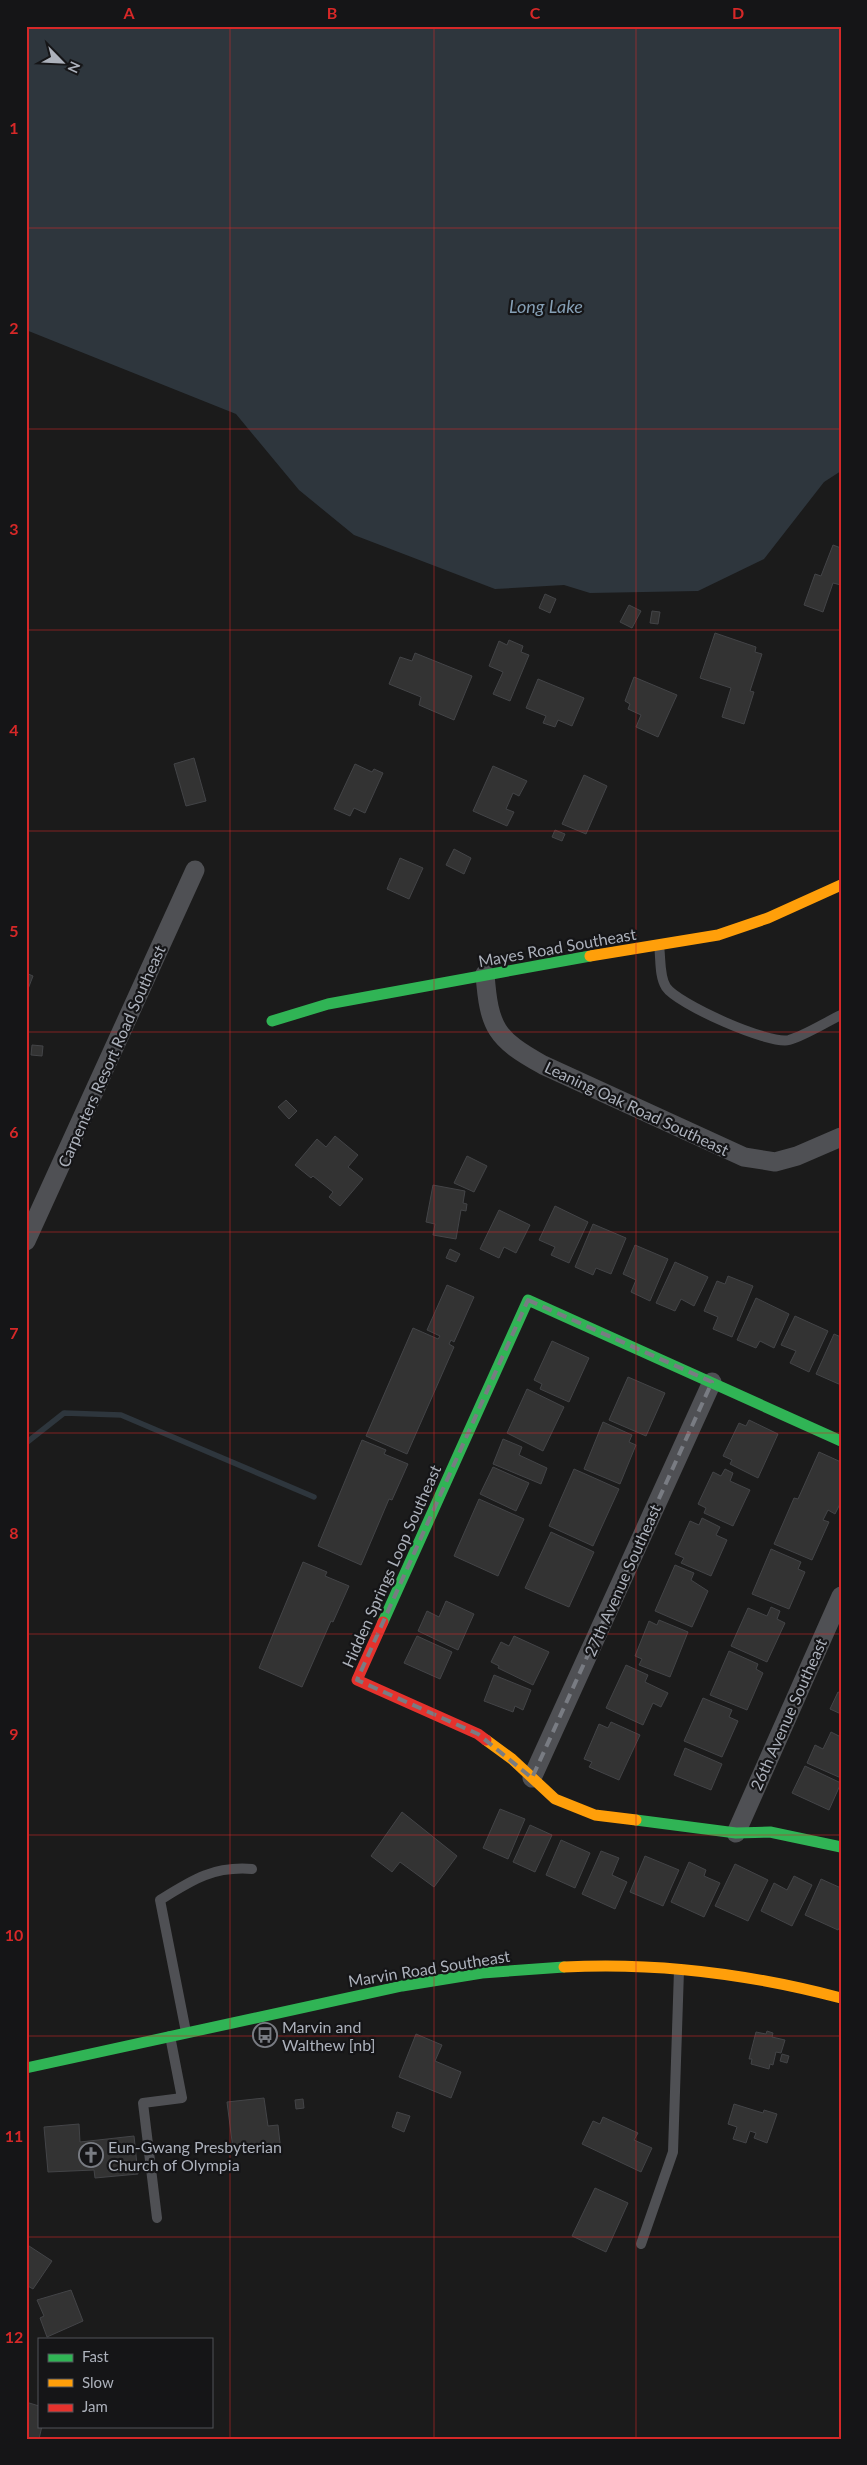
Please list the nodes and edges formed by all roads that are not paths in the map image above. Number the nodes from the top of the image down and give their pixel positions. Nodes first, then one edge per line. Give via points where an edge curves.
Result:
1 (195, 870) dead end
2 (841, 886) edge
3 (659, 946) junction
4 (486, 974) junction
5 (841, 1015) edge
6 (272, 1021) dead end
7 (841, 1137) edge
8 (26, 1242) edge
9 (712, 1382) junction
10 (841, 1441) edge
11 (841, 1596) edge
12 (532, 1778) junction
13 (736, 1833) junction
14 (841, 1847) edge
15 (252, 1869) dead end
16 (679, 1969) junction
17 (841, 1998) edge
18 (186, 2032) junction
19 (170, 2036) junction
20 (26, 2068) edge
21 (156, 2218) dead end
22 (641, 2244) dead end

1 - 8 street, Carpenters Resort Road Southeast
2 - 3 street, Mayes Road Southeast via 768,918 718,934
3 - 4 street, Mayes Road Southeast
3 - 5 lane via 663,978 672,995 760,1037 789,1040
4 - 6 street, Mayes Road Southeast via 328,1004
4 - 7 street, Leaning Oak Road Southeast via 487,1005 498,1032 514,1049 543,1065 744,1157 775,1162
9 - 10 street, Hidden Springs Loop Southeast
9 - 12 street, 27th Avenue Southeast
9 - 12 street, Hidden Springs Loop Southeast via 528,1300 357,1680 478,1734
11 - 13 street, 26th Avenue Southeast
12 - 13 street, Hidden Springs Loop Southeast via 555,1799 595,1815
13 - 14 street, Hidden Springs Loop Southeast via 770,1832
15 - 18 lane via 234,1868 203,1874 160,1900
16 - 17 street, Marvin Road Southeast via 740,1976
16 - 18 street, Marvin Road Southeast via 574,1966 481,1973 360,1994
16 - 22 lane via 673,2152
18 - 19 street, Marvin Road Southeast
19 - 20 street, Marvin Road Southeast
19 - 21 lane via 182,2098 143,2103

